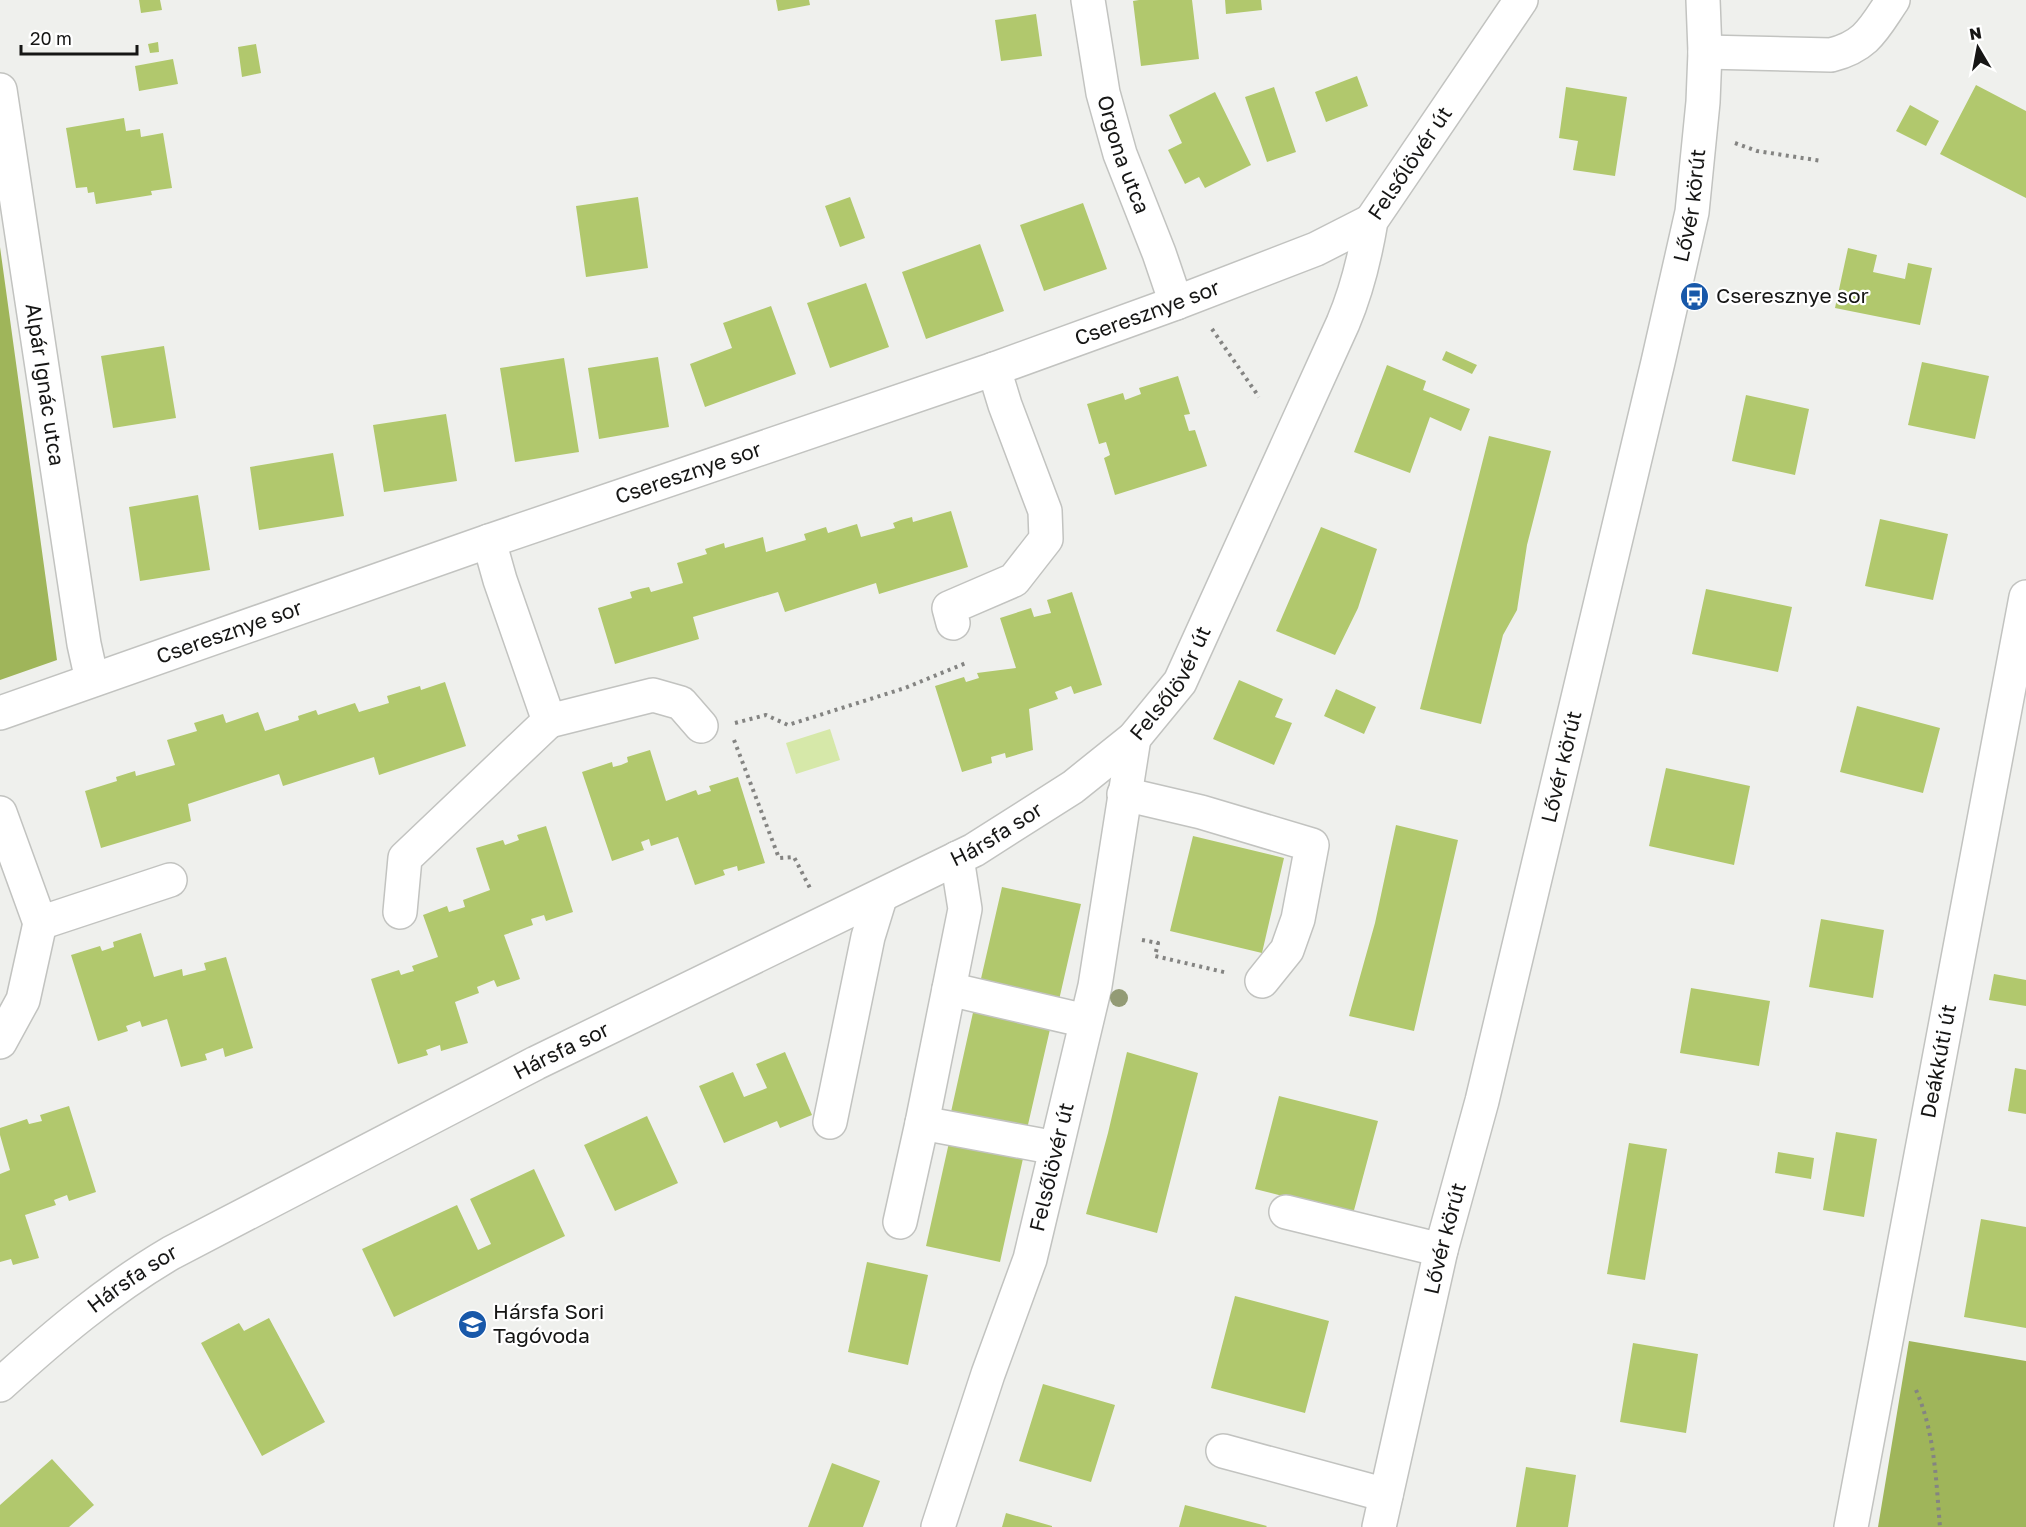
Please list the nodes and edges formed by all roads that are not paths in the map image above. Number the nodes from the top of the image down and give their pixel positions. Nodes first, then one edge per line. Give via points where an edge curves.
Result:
1 (1088, 0) edge
2 (1521, 0) edge
3 (1703, 0) edge
4 (1893, 0) edge
5 (1705, 52) junction
6 (0, 90) edge
7 (1371, 221) junction
8 (1176, 303) junction
9 (994, 369) junction
10 (489, 541) junction
11 (2026, 597) edge
12 (953, 623) dead end
13 (92, 680) junction
14 (0, 712) edge
15 (549, 721) junction
16 (715, 726) road end
17 (1134, 738) junction
18 (1124, 794) junction
19 (0, 813) edge
20 (957, 858) junction
21 (170, 880) dead end
22 (880, 898) junction
23 (400, 912) dead end
24 (40, 923) junction
25 (1262, 981) road end
26 (949, 989) junction
27 (1086, 1021) junction
28 (0, 1042) edge
29 (830, 1122) dead end
30 (922, 1123) junction
31 (1056, 1148) junction
32 (1286, 1212) dead end
33 (900, 1222) dead end
34 (1441, 1250) junction
35 (0, 1384) edge
36 (1223, 1450) dead end
37 (1386, 1495) junction
38 (938, 1527) edge
39 (1378, 1527) edge
40 (1851, 1527) edge

1 - 8 street, Orgona utca via 1103,93 1120,154
2 - 7 street, Felsőlövér út
3 - 5 street, Lővér körút
4 - 5 street via 1871,32 1848,51 1832,55
5 - 34 street, Lővér körút via 1692,212 1482,1101
6 - 13 street, Alpár Ignác utca
7 - 8 street, Cseresznye sor via 1316,249
7 - 17 street, Felsőlövér út via 1364,262 1343,323 1180,682
8 - 9 street, Cseresznye sor
9 - 10 street, Cseresznye sor
9 - 12 street via 1045,511 1046,539 1014,580 949,608
10 - 13 street, Cseresznye sor
10 - 15 street
11 - 40 street, Deákkúti út
13 - 14 street, Cseresznye sor
15 - 16 street via 652,695 681,703
15 - 23 street via 405,858
17 - 18 street, Felsőlövér út
17 - 20 street, Hársfa sor via 1029,817
18 - 25 street via 1312,845 1298,919 1287,950
18 - 27 street, Felsőlövér út via 1095,986
19 - 24 street
20 - 22 street, Hársfa sor
20 - 26 street via 964,909
21 - 24 street
22 - 29 street via 868,937
22 - 35 street, Hársfa sor via 536,1064 171,1253 132,1276 64,1328
24 - 28 street via 23,1000
26 - 27 street
26 - 30 street
27 - 31 street, Felsőlövér út
30 - 31 street
30 - 33 street
31 - 38 street, Felsőlövér út via 1030,1259
32 - 34 street
34 - 37 street, Lővér körút
36 - 37 street
37 - 39 street, Lővér körút

